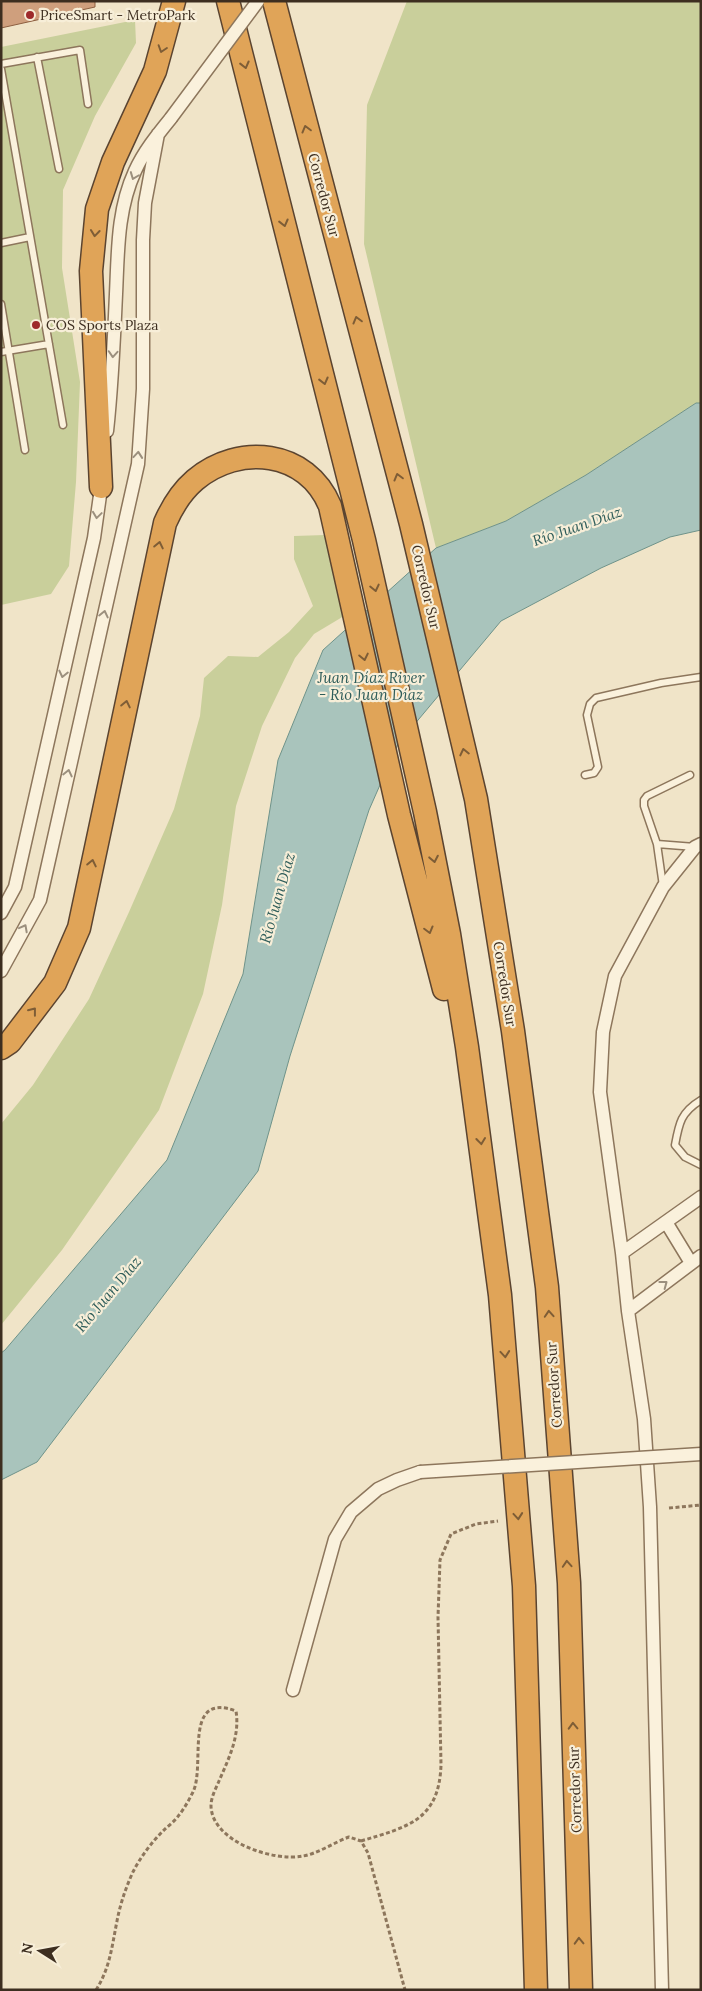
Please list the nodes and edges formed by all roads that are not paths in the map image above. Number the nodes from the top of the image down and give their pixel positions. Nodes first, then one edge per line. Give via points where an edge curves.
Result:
1 (174, 1) edge
2 (228, 1) edge
3 (258, 1) edge
4 (274, 1) edge
5 (278, 1) edge
6 (281, 29) junction
7 (37, 57) junction
8 (1, 64) edge
9 (1, 69) edge
10 (88, 104) dead end
11 (158, 134) junction
12 (60, 169) dead end
13 (30, 237) junction
14 (1, 243) edge
15 (1, 304) edge
16 (49, 344) junction
17 (10, 351) junction
18 (1, 352) edge
19 (63, 425) dead end
20 (26, 450) dead end
21 (101, 488) junction
22 (701, 677) edge
23 (585, 775) dead end
24 (690, 775) dead end
25 (657, 844) junction
26 (698, 845) edge
27 (663, 887) junction
28 (1, 913) edge
29 (1, 971) edge
30 (1, 1048) edge
31 (701, 1100) edge
32 (477, 1114) junction
33 (701, 1165) edge
34 (701, 1197) edge
35 (666, 1222) junction
36 (622, 1253) junction
37 (696, 1260) edge
38 (628, 1312) junction
39 (701, 1454) edge
40 (293, 1690) dead end
41 (536, 1990) edge
42 (581, 1990) edge
43 (662, 1990) edge

1 -> 21 highway via 155,71 113,162 97,209 91,271
2 -> 32 highway via 364,540 425,812
3 - 11 street, bridge
4 - 6 highway, Corredor Sur
5 - 6 highway
42 -> 6 highway, Corredor Sur via 569,1583 547,1287 513,1031 476,799 411,524
7 - 8 lane
7 - 10 lane via 80,50
7 - 12 lane
9 - 13 lane
11 -> 21 street via 135,171 123,206 118,237 109,419
29 -> 11 street via 40,900 138,464 142,389 142,240 146,195
13 - 14 lane
13 - 16 lane
15 - 17 lane
16 - 17 lane
16 - 19 lane
17 - 18 lane
17 - 20 lane
21 -> 28 street via 94,538 14,887
22 - 23 lane via 596,698 587,715 598,767 594,773
24 - 25 lane via 644,800
25 - 26 lane
25 - 27 lane
26 - 27 street
27 - 36 street via 615,976 603,1032 600,1092
30 -> 32 highway via 10,1042 55,983 79,928 161,535 168,517 177,500 196,479 219,465 246,457 260,457 284,461 301,469 326,496 399,815
31 - 33 lane via 686,1111 679,1123 675,1145 685,1157
32 -> 41 highway via 500,1296 524,1586
34 - 35 street
35 - 36 street
35 - 37 street
36 - 38 street
38 -> 37 street
38 - 43 street via 644,1419 650,1507
39 - 40 street, bridge via 420,1472 378,1490 351,1512 334,1539

